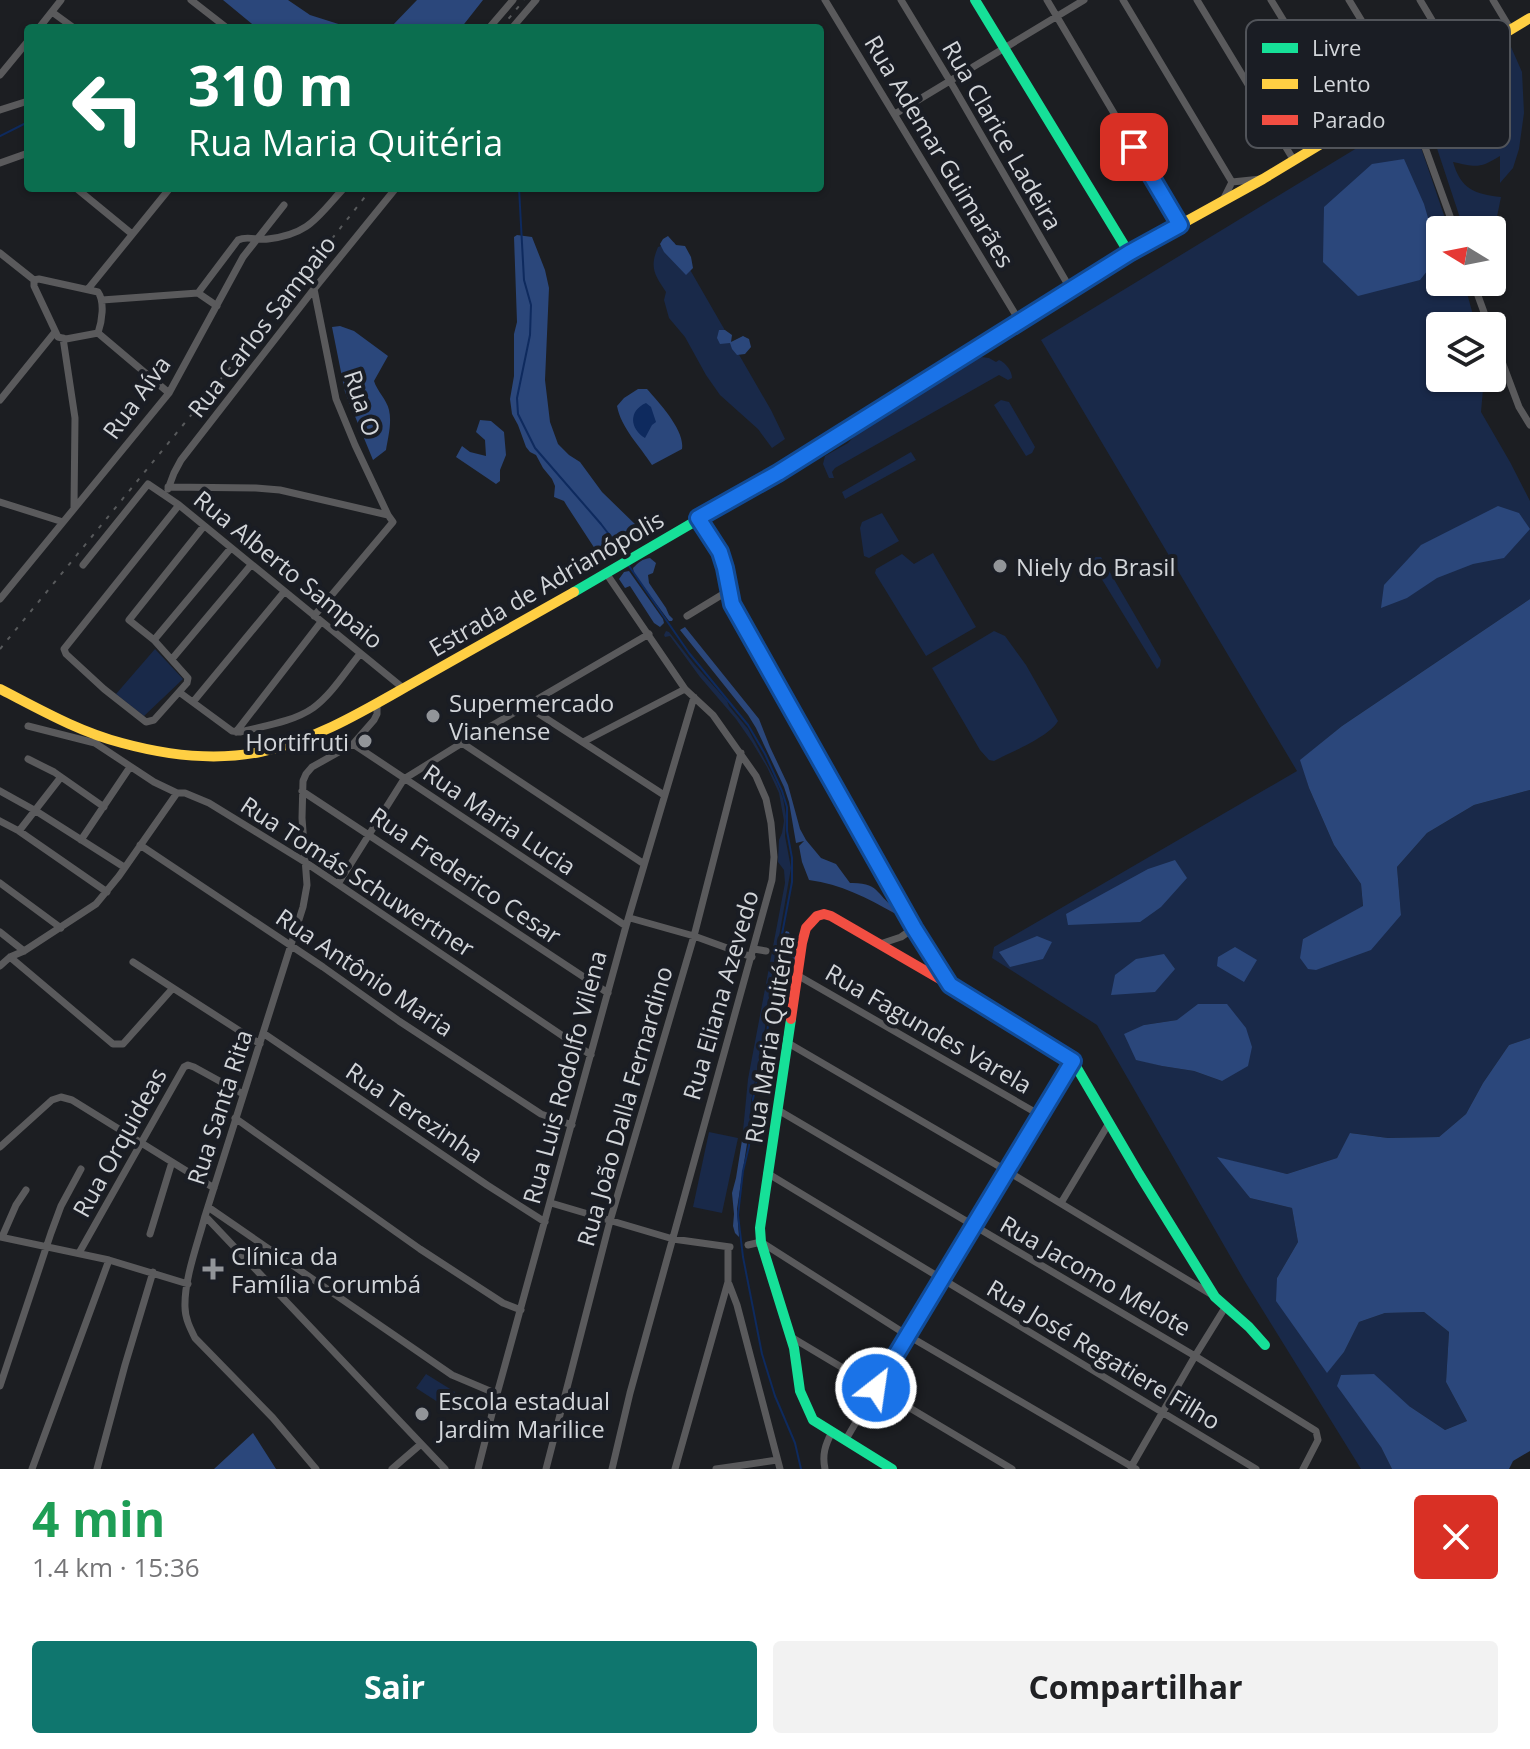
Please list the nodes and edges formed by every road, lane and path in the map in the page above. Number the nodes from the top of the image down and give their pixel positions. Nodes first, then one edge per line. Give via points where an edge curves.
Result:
1 (61, 0) edge
2 (191, 0) edge
3 (513, 0) edge
4 (536, 0) edge
5 (825, 0) edge
6 (901, 0) edge
7 (975, 0) edge
8 (1047, 0) edge
9 (1084, 0) edge
10 (1123, 0) edge
11 (1197, 0) edge
12 (1271, 0) edge
13 (1349, 0) edge
14 (1420, 0) edge
15 (1493, 0) edge
16 (52, 12) junction
17 (1057, 17) junction
18 (1530, 18) edge
19 (1283, 20) edge
20 (1361, 20) edge
21 (1432, 20) edge
22 (1505, 20) edge
23 (42, 24) edge
24 (68, 24) edge
25 (222, 24) edge
26 (492, 24) edge
27 (515, 24) edge
28 (1511, 30) edge
29 (24, 46) edge
30 (1005, 48) junction
31 (0, 75) edge
32 (950, 81) junction
33 (1246, 81) edge
34 (24, 102) edge
35 (0, 110) edge
36 (895, 114) junction
37 (1286, 148) edge
38 (1311, 148) edge
39 (1425, 148) edge
40 (24, 154) edge
41 (1293, 159) junction
42 (0, 163) edge
43 (1263, 179) junction
44 (1232, 182) junction
45 (81, 192) edge
46 (167, 192) edge
47 (340, 192) edge
48 (393, 192) edge
49 (1222, 202) junction
50 (284, 205) dead end
51 (1450, 216) edge
52 (1180, 225) junction
53 (132, 234) junction
54 (257, 240) junction
55 (0, 253) edge
56 (1129, 253) junction
57 (34, 280) junction
58 (88, 289) junction
59 (314, 289) junction
60 (1071, 290) junction
61 (198, 293) junction
62 (102, 300) junction
63 (217, 306) junction
64 (1020, 322) junction
65 (55, 332) junction
66 (98, 333) junction
67 (63, 338) junction
68 (1506, 372) edge
69 (3, 390) edge
70 (169, 393) junction
71 (0, 400) edge
72 (1530, 425) edge
73 (167, 491) junction
74 (0, 502) edge
75 (179, 505) junction
76 (74, 507) junction
77 (388, 515) junction
78 (698, 518) junction
79 (63, 522) junction
80 (204, 526) junction
81 (231, 548) junction
82 (83, 565) dead end
83 (251, 565) junction
84 (609, 571) junction
85 (728, 591) junction
86 (284, 592) junction
87 (0, 599) edge
88 (314, 616) junction
89 (687, 616) dead end
90 (321, 622) junction
91 (649, 634) junction
92 (154, 640) junction
93 (360, 654) junction
94 (172, 659) junction
95 (403, 688) junction
96 (0, 689) edge
97 (685, 689) junction
98 (179, 692) junction
99 (694, 697) junction
100 (193, 702) junction
101 (377, 703) junction
102 (527, 706) junction
103 (28, 726) dead end
104 (236, 732) junction
105 (97, 740) junction
106 (583, 742) junction
107 (462, 743) junction
108 (353, 744) junction
109 (741, 753) junction
110 (28, 759) dead end
111 (130, 767) junction
112 (61, 777) junction
113 (404, 779) junction
114 (0, 791) edge
115 (302, 791) junction
116 (177, 793) junction
117 (664, 795) junction
118 (104, 807) junction
119 (36, 811) junction
120 (0, 821) edge
121 (19, 831) junction
122 (370, 834) junction
123 (81, 840) junction
124 (140, 845) junction
125 (305, 862) junction
126 (644, 864) junction
127 (124, 867) junction
128 (0, 883) edge
129 (338, 884) junction
130 (107, 892) junction
131 (628, 922) junction
132 (61, 928) junction
133 (914, 928) junction
134 (0, 932) edge
135 (694, 936) junction
136 (878, 945) junction
137 (292, 946) junction
138 (24, 951) junction
139 (766, 951) dead end
140 (753, 953) junction
141 (10, 957) junction
142 (133, 962) dead end
143 (0, 966) edge
144 (797, 975) junction
145 (950, 985) junction
146 (173, 988) junction
147 (608, 993) junction
148 (263, 1033) junction
149 (788, 1043) junction
150 (260, 1044) junction
151 (591, 1055) junction
152 (1073, 1061) junction
153 (243, 1094) junction
154 (778, 1110) junction
155 (1040, 1115) junction
156 (235, 1118) junction
157 (1109, 1123) junction
158 (572, 1125) junction
159 (141, 1143) junction
160 (1, 1145) edge
161 (172, 1162) junction
162 (81, 1169) dead end
163 (1007, 1171) junction
164 (767, 1173) junction
165 (214, 1188) junction
166 (26, 1190) dead end
167 (551, 1203) junction
168 (1061, 1203) junction
169 (208, 1207) junction
170 (205, 1216) junction
171 (610, 1221) junction
172 (545, 1222) junction
173 (973, 1226) junction
174 (150, 1234) dead end
175 (1, 1237) edge
176 (673, 1239) junction
177 (761, 1242) junction
178 (748, 1245) dead end
179 (47, 1247) junction
180 (79, 1253) junction
181 (109, 1260) junction
182 (153, 1272) junction
183 (941, 1279) junction
184 (728, 1282) junction
185 (188, 1284) junction
186 (1215, 1297) junction
187 (1226, 1306) junction
188 (521, 1310) junction
189 (907, 1335) junction
190 (791, 1337) junction
191 (1265, 1345) dead end
192 (1195, 1356) junction
193 (0, 1386) edge
194 (876, 1388) junction
195 (497, 1394) junction
196 (1162, 1413) junction
197 (832, 1432) junction
198 (845, 1441) junction
199 (421, 1444) junction
200 (777, 1460) junction
201 (723, 1468) edge
202 (1132, 1468) edge
203 (32, 1469) edge
204 (97, 1469) edge
205 (315, 1469) edge
206 (392, 1469) edge
207 (445, 1469) edge
208 (478, 1469) edge
209 (546, 1469) edge
210 (612, 1469) edge
211 (675, 1469) edge
212 (716, 1469) edge
213 (780, 1469) edge
214 (825, 1469) edge
215 (892, 1469) edge
216 (1012, 1469) edge
217 (1256, 1469) edge
218 (1303, 1469) edge

1 - 16 street
2 - 25 street
3 - 26 street
4 - 27 street
5 - 36 street, Rua Ademar Guimarães
6 - 32 street, Rua Clarice Ladeira
7 - 30 main road
8 - 17 street
9 - 17 street
10 - 44 street
11 - 33 street
12 - 19 street
13 - 20 street
14 - 21 street
15 - 22 street
16 - 23 street
16 - 24 street
17 - 30 street
17 - 52 street
18 - 28 main road, Estrada de Adrianópolis
29 - 31 street
30 - 32 street
30 - 56 main road
32 - 36 street
32 - 60 street, Rua Clarice Ladeira
34 - 35 street
36 - 64 street, Rua Ademar Guimarães
37 - 41 street
38 - 41 main road, Estrada de Adrianópolis
39 - 51 street
40 - 42 street
41 - 43 main road, Estrada de Adrianópolis
43 - 44 street
43 - 49 main road, Estrada de Adrianópolis
44 - 49 street
45 - 53 street
46 - 53 street
47 - 54 street, Rua Carlos Sampaio via 304,230
48 - 59 street, Rua Carlos Sampaio
49 - 52 main road, Estrada de Adrianópolis
50 - 54 street, Rua Aíva
52 - 56 main road, Estrada de Adrianópolis
53 - 58 street
54 - 61 street, Rua Carlos Sampaio via 238,240
54 - 63 street, Rua Aíva
55 - 57 street
56 - 60 main road, Estrada de Adrianópolis
57 - 58 street
57 - 65 street
58 - 62 street
59 - 73 street, Rua Carlos Sampaio via 181,460
59 - 77 street, Rua O via 336,399
60 - 64 main road, Estrada de Adrianópolis
61 - 62 street
61 - 63 street
62 - 66 street
63 - 70 street, Rua Aíva
64 - 78 main road, Estrada de Adrianópolis
65 - 67 street
65 - 69 street
66 - 67 street
66 - 70 street
67 - 76 street via 75,418
68 - 72 street
69 - 71 street
70 - 76 street, Rua Aíva
73 - 75 street, Rua Alberto Sampaio
73 - 77 street via 280,490
73 - 82 street, Rua Alberto Sampaio via 148,484
74 - 79 street
75 - 80 street, Rua Alberto Sampaio
75 - 98 street via 64,649 143,720 154,720
76 - 79 street, Rua Aíva
77 - 88 street via 393,522
78 - 84 main road, Estrada de Adrianópolis
78 - 85 street via 720,552
79 - 87 street, Rua Aíva
80 - 81 street, Rua Alberto Sampaio
80 - 92 street via 129,620
81 - 83 street, Rua Alberto Sampaio
81 - 92 street
83 - 86 street, Rua Alberto Sampaio
83 - 94 street
84 - 91 street, Rua Eliana Azevedo
84 - 95 main road, Estrada de Adrianópolis
85 - 89 street
85 - 133 street
86 - 88 street, Rua Alberto Sampaio
86 - 100 street
88 - 90 street, Rua Alberto Sampaio
90 - 93 street, Rua Alberto Sampaio
90 - 104 street
91 - 97 street, Rua Eliana Azevedo
91 - 102 street
92 - 94 street
93 - 95 street, Rua Alberto Sampaio
93 - 104 street via 311,709
94 - 98 street via 188,680
95 - 101 main road, Estrada de Adrianópolis
96 - 105 main road, Estrada de Adrianópolis
97 - 99 street, Rua Eliana Azevedo
97 - 106 street
98 - 100 street
99 - 109 street, Rua Eliana Azevedo
99 - 117 street, Rua Luis Rodolfo Vilena
100 - 104 street
101 - 105 main road, Estrada de Adrianópolis via 300,741 259,752 177,754
101 - 108 street via 376,717
102 - 106 street
102 - 107 street
103 - 105 street, Rua Tomás Schuwertner
105 - 111 street, Rua Tomás Schuwertner
106 - 117 street
107 - 113 street
107 - 126 street
108 - 113 street, Rua Maria Lucia
108 - 115 street via 312,767
109 - 135 street, Rua João Dalla Fernardino
109 - 140 street, Rua Eliana Azevedo via 766,799 774,857
110 - 112 street
111 - 116 street, Rua Tomás Schuwertner
111 - 118 street
112 - 118 street
112 - 119 street
113 - 122 street
113 - 131 street, Rua Maria Lucia
114 - 119 street
115 - 122 street, Rua Frederico Cesar
115 - 125 street, Rua Santa Rita
116 - 124 street
116 - 125 street, Rua Tomás Schuwertner via 209,803
117 - 126 street, Rua Luis Rodolfo Vilena
118 - 123 street
119 - 121 street
119 - 123 street
120 - 121 street
121 - 130 street
122 - 129 street
122 - 147 street, Rua Frederico Cesar
123 - 127 street
124 - 127 street
124 - 137 street, Rua Antônio Maria
125 - 129 street, Rua Tomás Schuwertner
125 - 137 street, Rua Santa Rita via 307,885
126 - 131 street, Rua Luis Rodolfo Vilena
127 - 130 street
128 - 132 street
129 - 151 street, Rua Tomás Schuwertner
130 - 132 street
131 - 135 street, Rua Maria Lucia
131 - 147 street, Rua Luis Rodolfo Vilena
132 - 138 street
133 - 136 street
133 - 145 street
134 - 138 street
135 - 140 street, Rua Maria Lucia
135 - 171 street, Rua João Dalla Fernardino
136 - 144 main road, Rua Maria Quitéria via 831,916 817,916 806,928
136 - 145 main road, Rua Maria Quitéria
137 - 148 street, Rua Santa Rita
137 - 158 street, Rua Antônio Maria via 541,1114
138 - 141 street
139 - 140 street, Rua Maria Lucia
140 - 176 street, Rua Eliana Azevedo
141 - 143 street
141 - 146 street via 118,1045
142 - 146 street
144 - 149 main road, Rua Maria Quitéria
144 - 155 street, Rua Fagundes Varela
145 - 152 main road, Rua Maria Quitéria
146 - 150 street
147 - 151 street, Rua Luis Rodolfo Vilena
148 - 150 street, Rua Santa Rita
148 - 172 street, Rua Terezinha
149 - 154 main road, Rua Maria Quitéria
149 - 163 street
150 - 153 street, Rua Santa Rita
151 - 158 street, Rua Luis Rodolfo Vilena
152 - 155 street
152 - 157 main road, Rua Maria Quitéria
153 - 156 street, Rua Santa Rita
153 - 159 street, Rua Orquideas via 188,1065
154 - 164 main road, Rua Maria Quitéria
154 - 173 street, Rua Jacomo Melote
155 - 163 street
156 - 165 street, Rua Santa Rita
156 - 188 street via 420,1249
157 - 168 street
157 - 186 main road, Rua Maria Quitéria
158 - 167 street, Rua Luis Rodolfo Vilena
159 - 160 street via 61,1097
159 - 161 street
159 - 180 street, Rua Orquideas
161 - 165 street
161 - 174 street
162 - 179 street, Rua Orquideas
163 - 168 street
163 - 173 street
164 - 177 main road, Rua Maria Quitéria
164 - 183 street, Rua José Regatiere Filho
165 - 169 street, Rua Santa Rita
166 - 175 street
167 - 171 street
167 - 172 street, Rua Luis Rodolfo Vilena
168 - 186 street
169 - 170 street, Rua Santa Rita
169 - 195 street via 452,1375
170 - 185 street
170 - 199 street, Rua Santa Rita
171 - 176 street
171 - 209 street, Rua João Dalla Fernardino
172 - 188 street, Rua Luis Rodolfo Vilena
173 - 183 street
173 - 192 street, Rua Jacomo Melote
175 - 179 street
176 - 184 street via 730,1247
176 - 210 street, Rua Eliana Azevedo
177 - 178 street
177 - 189 street
177 - 190 main road, Rua Maria Quitéria
179 - 180 street
179 - 193 street, Rua Orquideas
180 - 181 street
181 - 182 street
181 - 203 street
182 - 185 street
182 - 204 street
183 - 189 street
183 - 196 street, Rua José Regatiere Filho
184 - 200 street
184 - 211 street
185 - 205 street via 185,1306 195,1338
186 - 187 main road, Rua Maria Quitéria
187 - 191 main road, Rua Maria Quitéria
187 - 192 street
188 - 195 street, Rua Luis Rodolfo Vilena
189 - 194 street
189 - 202 street
190 - 194 street
190 - 197 main road, Rua Maria Quitéria via 806,1407 813,1420
192 - 196 street
192 - 218 street, Rua Jacomo Melote via 1316,1431 1318,1440
194 - 198 street
194 - 216 street
195 - 208 street, Rua Luis Rodolfo Vilena
196 - 202 street
196 - 217 street, Rua José Regatiere Filho
197 - 198 main road
197 - 214 street via 824,1447
198 - 215 main road
199 - 206 street
199 - 207 street, Rua Santa Rita
200 - 201 street
200 - 213 street
201 - 212 street

